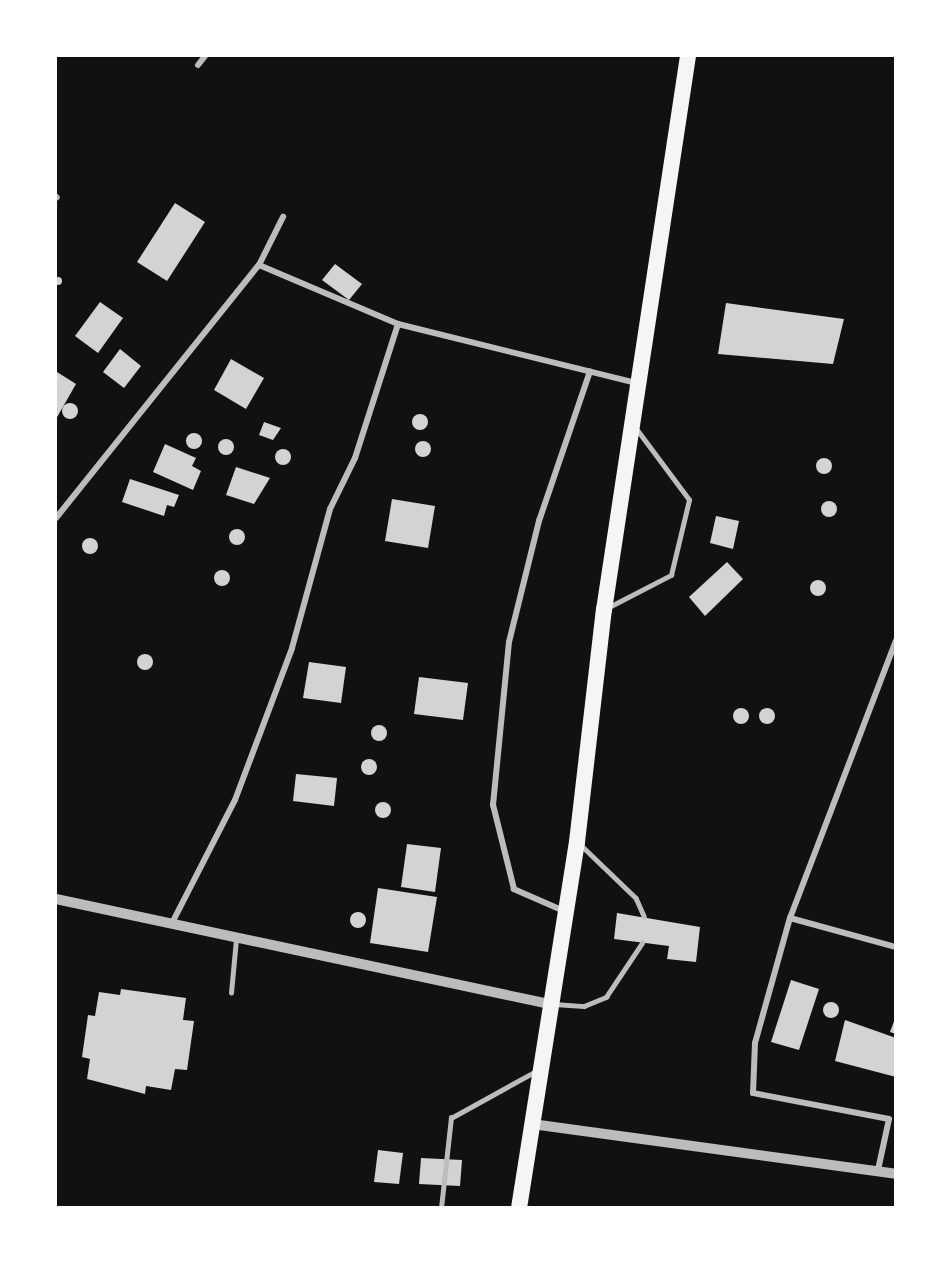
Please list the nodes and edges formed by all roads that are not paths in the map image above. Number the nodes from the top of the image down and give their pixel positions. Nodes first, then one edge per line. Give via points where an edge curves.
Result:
1 (205, 56) edge
2 (688, 56) edge
3 (198, 65) dead end
4 (283, 217) dead end
5 (259, 266) junction
6 (398, 324) junction
7 (590, 371) junction
8 (638, 383) junction
9 (633, 425) junction
10 (56, 518) edge
11 (604, 610) junction
12 (896, 641) edge
13 (577, 842) junction
14 (56, 899) edge
15 (565, 912) junction
16 (644, 916) dead end
17 (790, 918) junction
18 (171, 925) junction
19 (236, 939) junction
20 (642, 943) dead end
21 (896, 947) edge
22 (231, 993) dead end
23 (549, 1004) junction
24 (541, 1068) junction
25 (892, 1120) edge
26 (532, 1124) junction
27 (878, 1170) junction
28 (896, 1174) edge
29 (441, 1208) edge
30 (519, 1208) edge

1 - 3 street
2 - 8 highway
4 - 5 street
5 - 6 street
5 - 10 street
6 - 7 street
6 - 18 street via 355,459 330,508 284,670 235,800
7 - 8 street
7 - 15 street via 539,521 509,642 493,805 514,889
8 - 9 highway
9 - 11 highway
9 - 11 lane via 689,500 671,575
11 - 13 highway
12 - 17 street
13 - 15 highway
13 - 16 lane via 636,898
14 - 18 street
15 - 23 highway
17 - 21 street
17 - 25 street via 755,1043 753,1093
18 - 19 street
19 - 22 lane
19 - 23 street
20 - 23 lane via 606,997 584,1006
23 - 24 highway
24 - 26 highway
24 - 29 lane via 451,1118
25 - 27 street
26 - 27 street
26 - 30 highway
27 - 28 street

